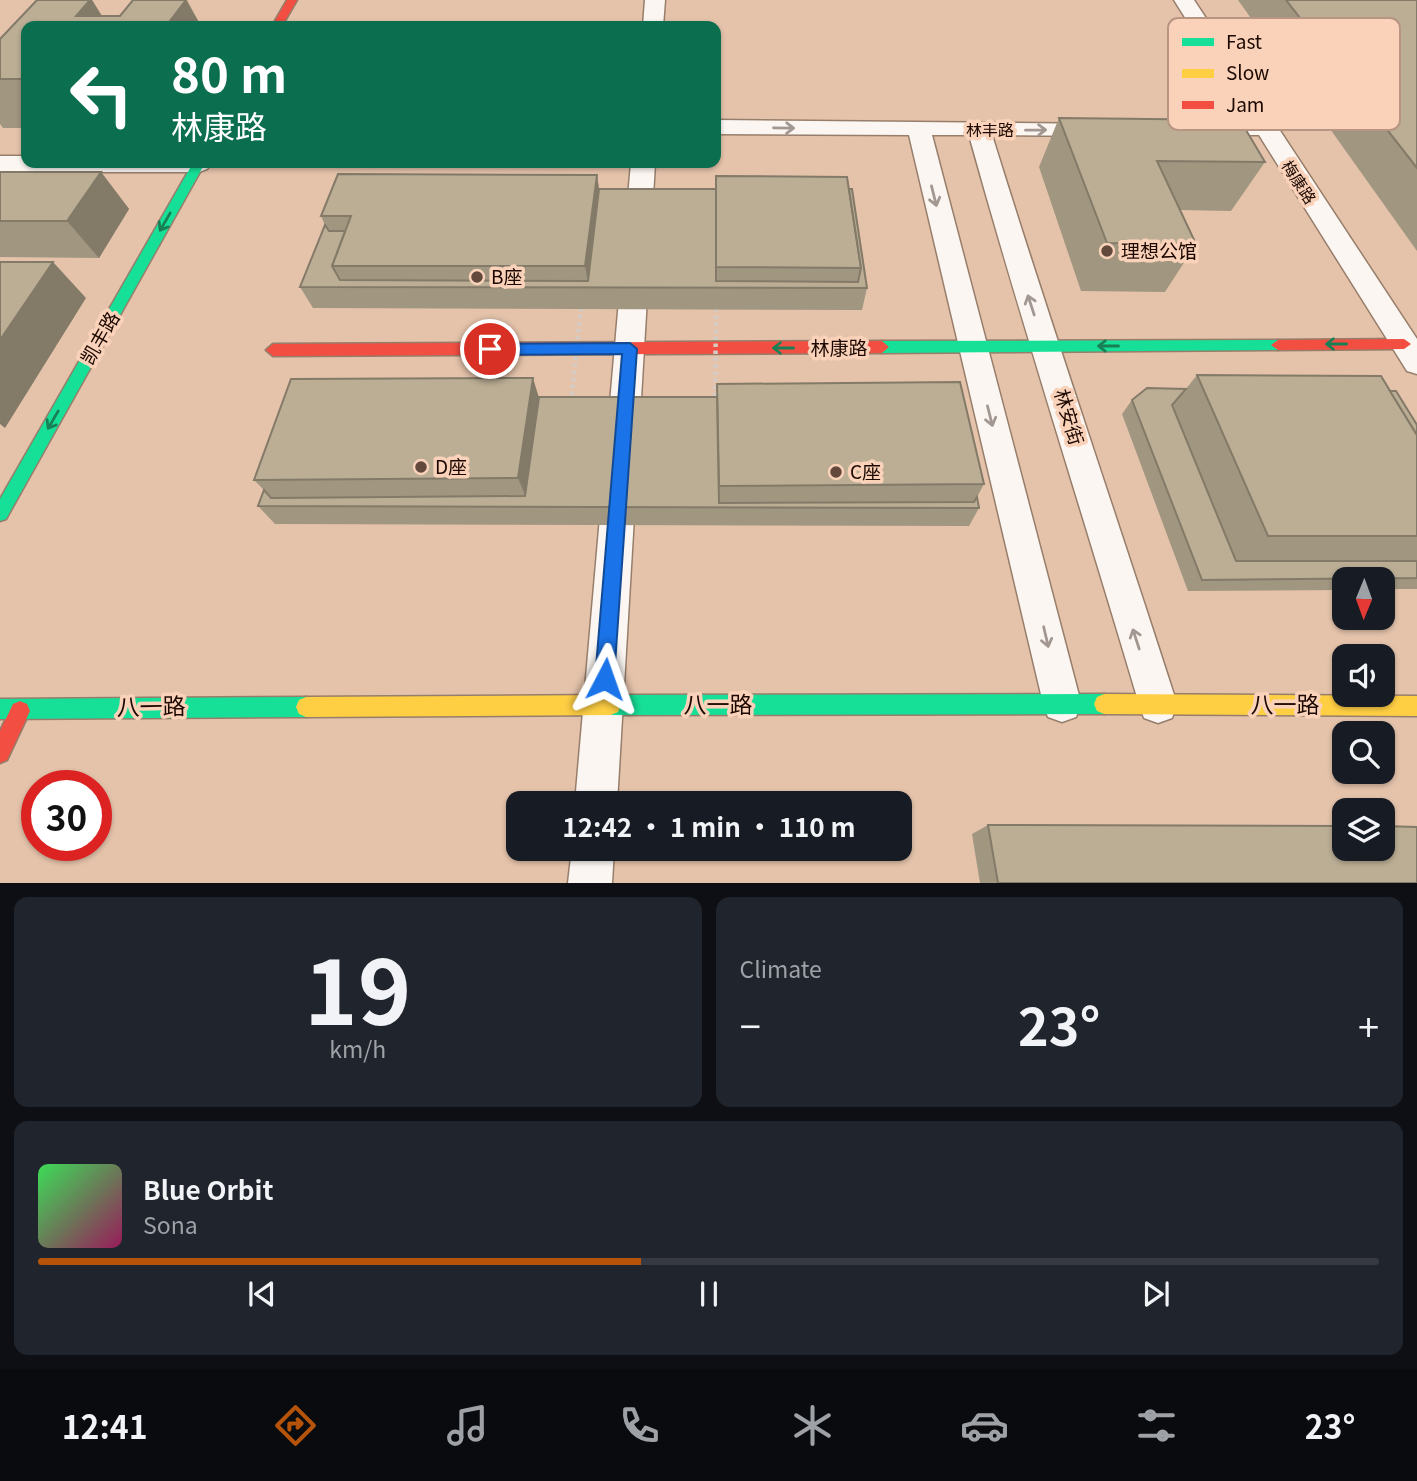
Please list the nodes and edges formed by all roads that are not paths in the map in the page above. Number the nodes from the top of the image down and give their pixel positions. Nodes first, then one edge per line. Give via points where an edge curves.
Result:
1 (292, 0) edge
2 (655, 0) edge
3 (1184, 0) edge
4 (1195, 18) edge
5 (280, 21) edge
6 (653, 21) edge
7 (721, 127) edge
8 (919, 129) junction
9 (1120, 129) edge
10 (979, 130) junction
11 (1265, 130) edge
12 (0, 164) edge
13 (21, 164) edge
14 (196, 168) edge
15 (643, 168) edge
16 (1045, 346) junction
17 (973, 347) junction
18 (630, 349) junction
19 (273, 350) dead end
20 (1411, 353) edge
21 (0, 514) edge
22 (1062, 703) junction
23 (1158, 704) junction
24 (603, 706) junction
25 (1417, 706) edge
26 (0, 709) edge
27 (20, 711) junction
28 (0, 718) edge
29 (0, 753) edge
30 (597, 791) edge
31 (592, 861) edge
32 (590, 883) edge

1 - 5 street
2 - 6 street
3 - 4 street, 梅康路
7 -> 8 street, 林丰路
8 - 10 street, 林丰路
8 -> 17 street
10 -> 9 street, 林丰路
16 -> 10 street, 林安街
11 - 20 street, 梅康路
12 - 13 street
14 -> 21 street, 凯丰路
15 - 18 street
16 - 17 street, 林康路
20 -> 16 street, 林康路
23 -> 16 street, 林安街
17 -> 18 street, 林康路
17 -> 22 street
18 - 19 street, 林康路
18 - 24 street
22 - 23 street, 八一路
22 - 24 street, 八一路
23 - 25 street, 八一路
24 - 27 street, 八一路
24 - 30 street
26 - 27 street
27 - 28 street
27 - 29 street
31 - 32 street

